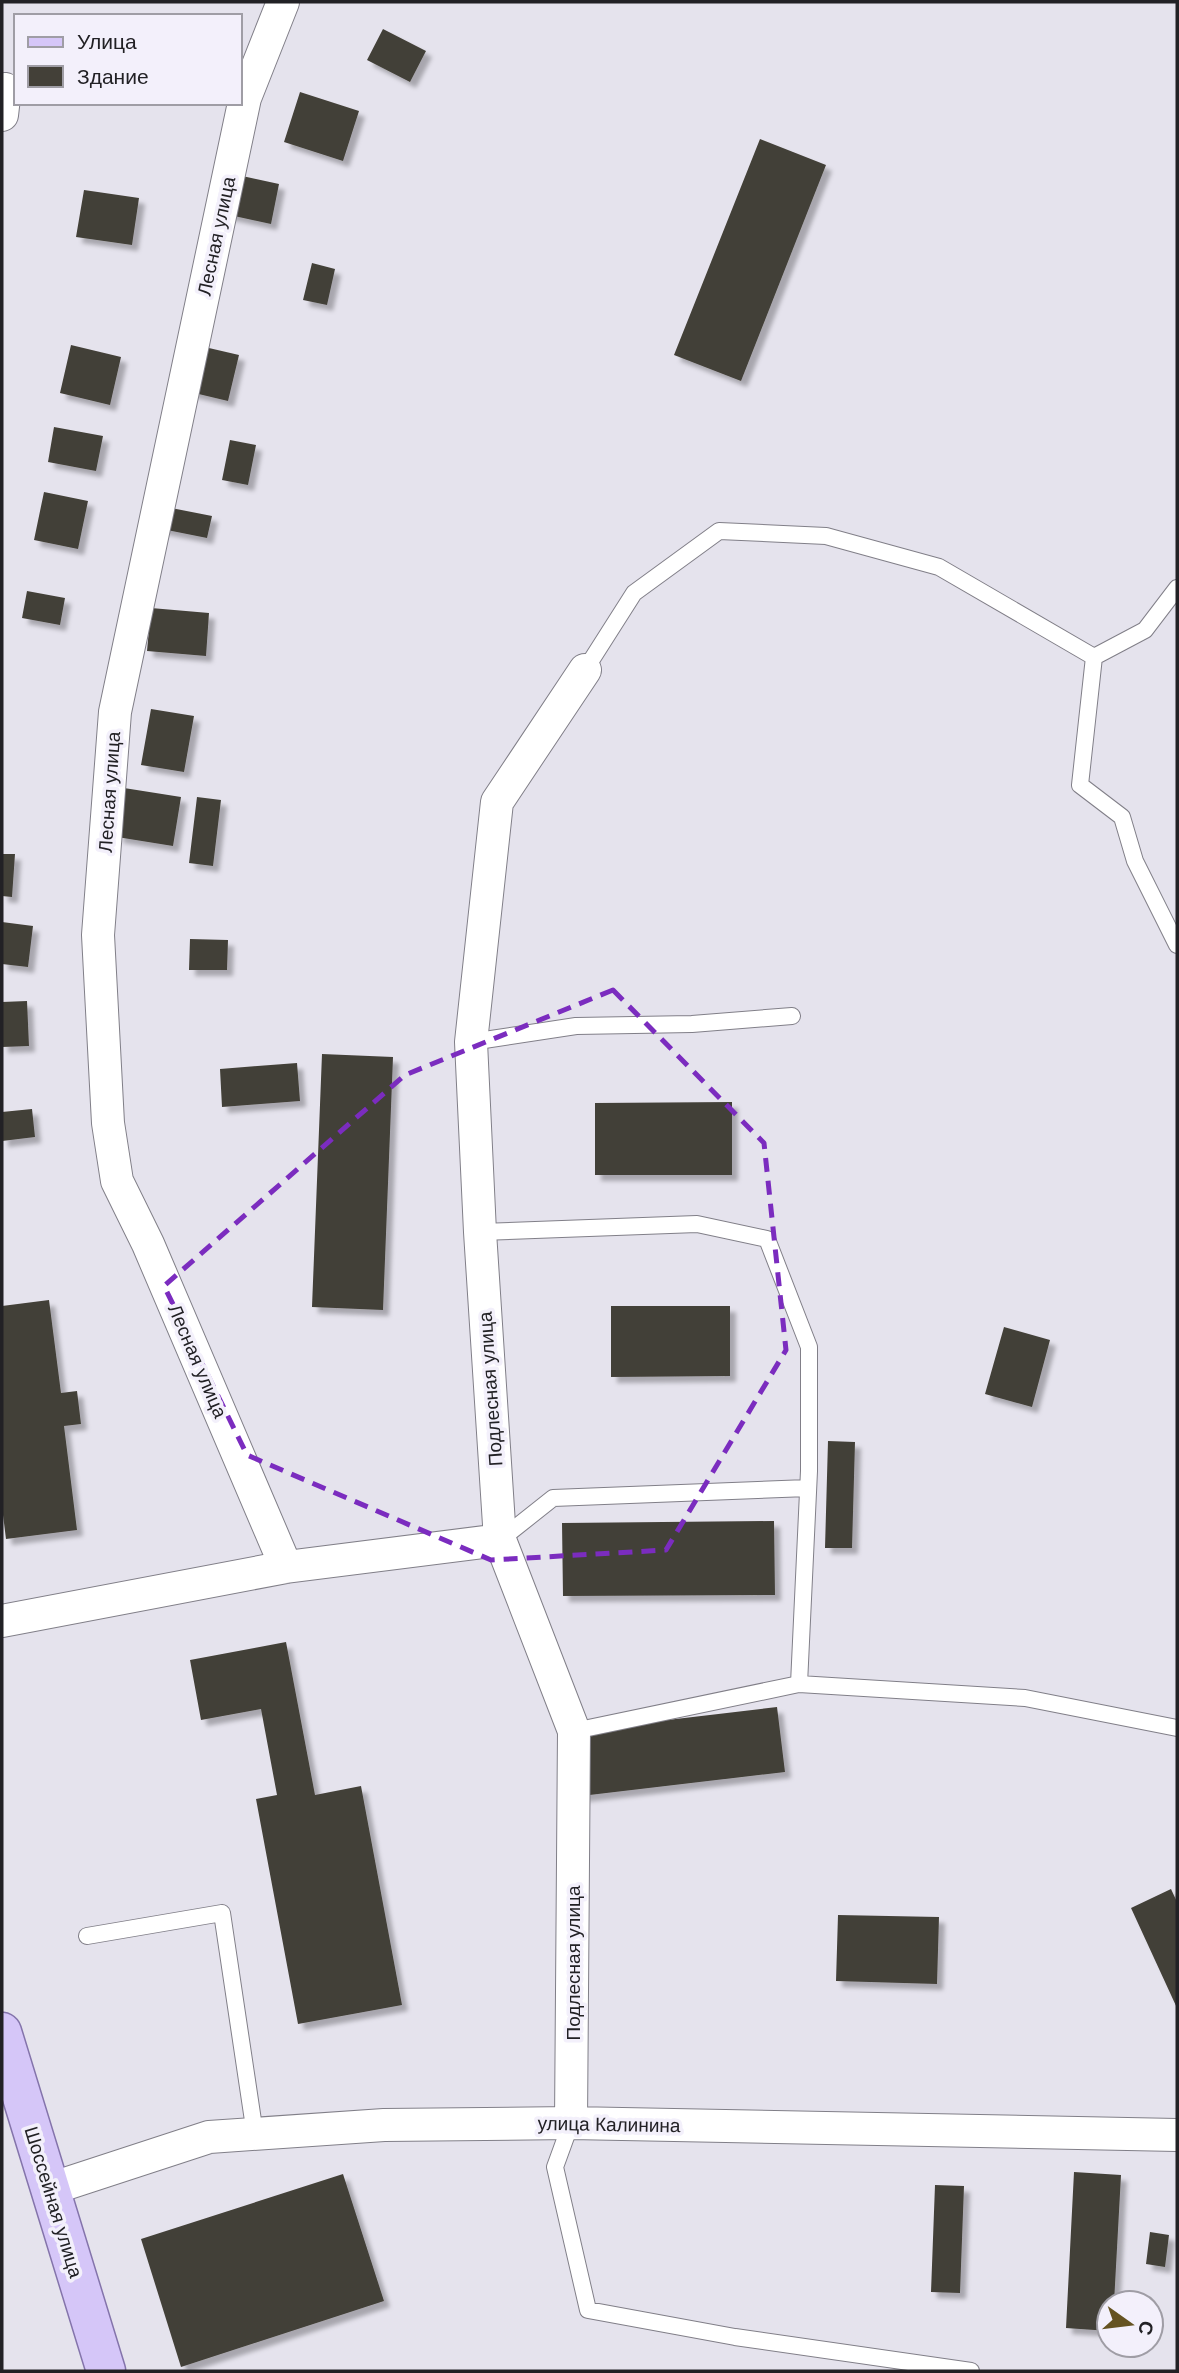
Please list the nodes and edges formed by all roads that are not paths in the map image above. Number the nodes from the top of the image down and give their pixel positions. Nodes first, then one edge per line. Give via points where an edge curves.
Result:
1 (284, 2) edge
2 (1177, 588) edge
3 (1094, 657) junction
4 (584, 670) joint
5 (1177, 944) edge
6 (792, 1016) dead end
7 (471, 1042) junction
8 (480, 1232) junction
9 (808, 1488) junction
10 (500, 1540) junction
11 (286, 1567) junction
12 (2, 1621) edge
13 (799, 1684) junction
14 (1177, 1728) edge
15 (574, 1731) junction
16 (87, 1937) dead end
17 (2, 2032) edge
18 (571, 2123) junction
19 (255, 2134) junction
20 (1177, 2135) edge
21 (50, 2189) junction
22 (106, 2371) edge
23 (971, 2371) edge

1 - 11 street, Лесная улица via 245,98 115,712 98,935 108,1123 117,1181
2 - 3 lane via 1145,630
3 - 4 lane via 939,567 827,536 719,531 634,593
3 - 5 lane via 1080,785 1122,817 1135,861
4 - 7 street, Подлесная улица via 498,802
6 - 7 lane via 576,1026
7 - 8 street, Подлесная улица
8 - 9 lane via 697,1224 767,1239 809,1347
8 - 10 street, Подлесная улица
9 - 10 lane via 553,1498
9 - 13 lane
10 - 11 street
10 - 15 street, Подлесная улица
11 - 12 street
13 - 14 lane via 1025,1698
13 - 15 lane
15 - 18 street, Подлесная улица
16 - 19 lane via 222,1913
17 - 21 main road, Шоссейная улица
18 - 19 street, улица Калинина via 384,2125
18 - 20 street, улица Калинина
18 - 23 lane via 555,2167 588,2310 735,2337
19 - 21 street, улица Калинина via 209,2137
21 - 22 main road, Шоссейная улица

